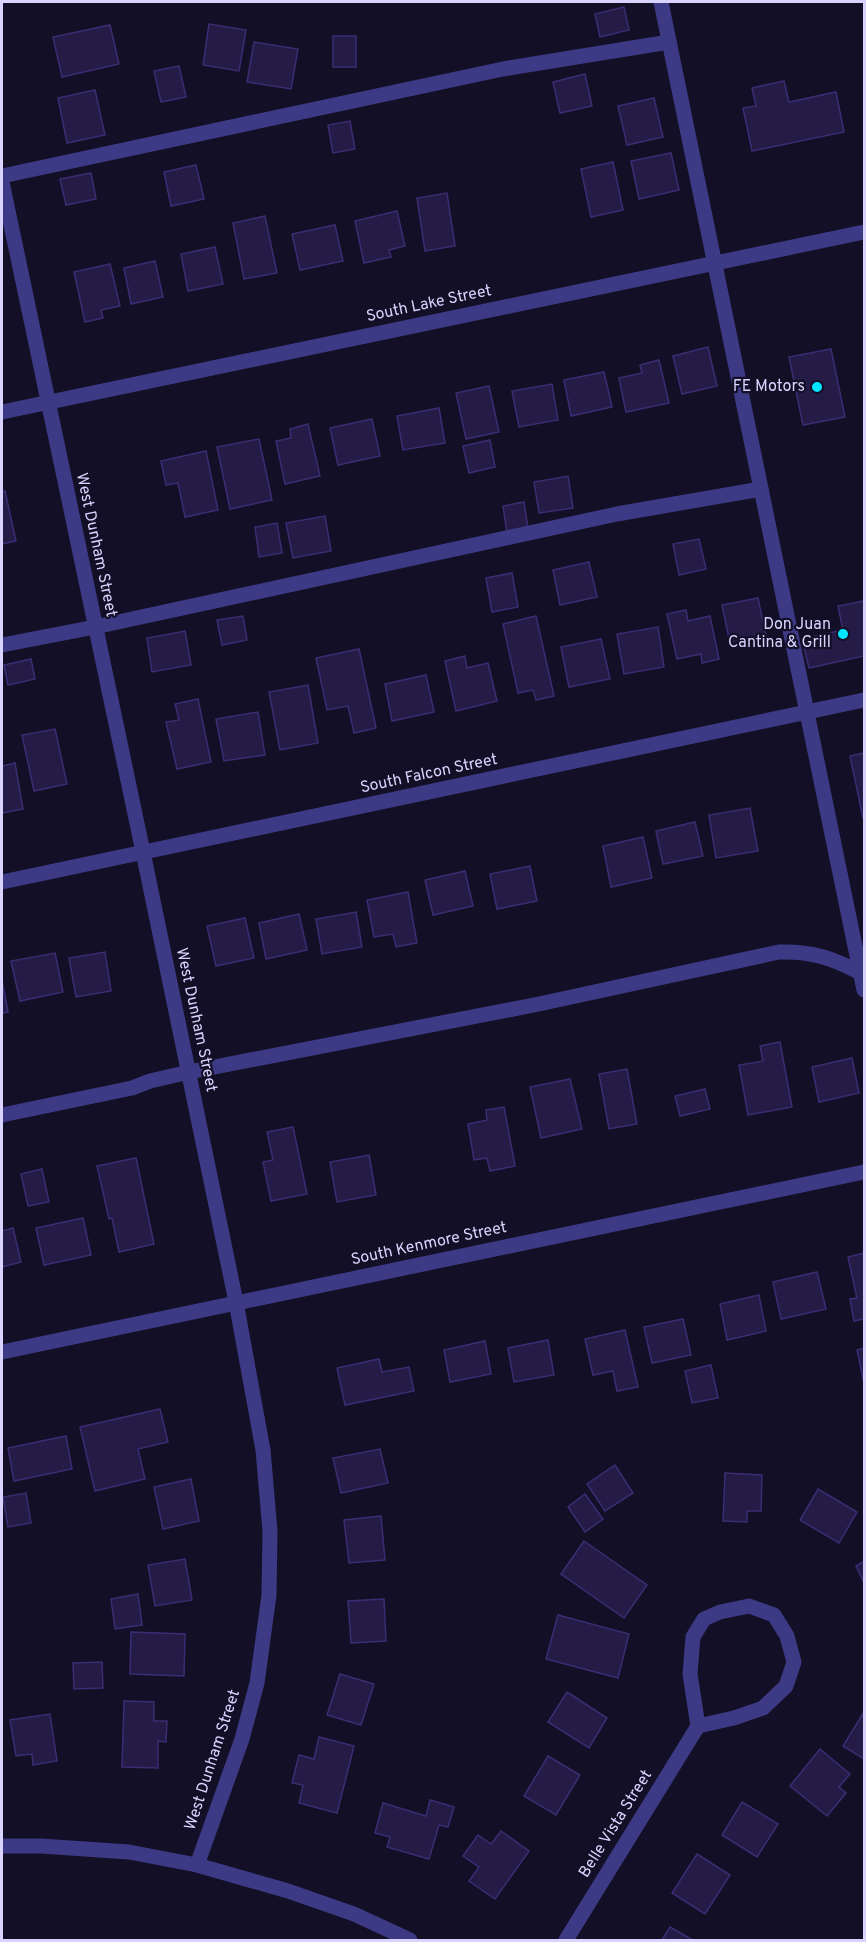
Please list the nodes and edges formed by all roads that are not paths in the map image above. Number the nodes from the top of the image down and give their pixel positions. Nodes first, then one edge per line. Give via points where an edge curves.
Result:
1 (661, 2) edge
2 (669, 42) junction
3 (2, 176) edge
4 (2, 182) edge
5 (864, 232) edge
6 (715, 263) junction
7 (48, 402) junction
8 (2, 412) edge
9 (760, 489) junction
10 (95, 627) junction
11 (2, 645) edge
12 (864, 700) edge
13 (808, 712) junction
14 (143, 852) junction
15 (2, 882) edge
16 (861, 973) junction
17 (864, 990) edge
18 (189, 1072) junction
19 (2, 1115) edge
20 (864, 1172) edge
21 (236, 1302) junction
22 (2, 1352) edge
23 (698, 1726) junction
24 (2, 1846) edge
25 (197, 1865) junction
26 (410, 1941) edge
27 (566, 1941) edge

1 - 2 street
2 - 3 street via 492,71
2 - 6 street
4 - 7 street, West Dunham Street
5 - 6 street, South Lake Street
6 - 7 street, South Lake Street
6 - 9 street
7 - 8 street, South Lake Street
7 - 10 street, West Dunham Street
9 - 10 street via 617,514
9 - 13 street
10 - 11 street
10 - 14 street, West Dunham Street
12 - 13 street, South Falcon Street
13 - 14 street, South Falcon Street
13 - 16 street
14 - 15 street, South Falcon Street
14 - 18 street, West Dunham Street
16 - 17 street
16 - 18 street via 818,954 779,951 528,1006
18 - 19 street
18 - 21 street, West Dunham Street
20 - 21 street, South Kenmore Street
21 - 22 street, South Kenmore Street
21 - 25 street, West Dunham Street via 263,1450 270,1531 269,1595 254,1694
23 - 23 street via 763,1707 786,1686 794,1662 788,1636 774,1615 749,1606 704,1619 693,1637 690,1674
23 - 27 street, Belle Vista Street
24 - 25 street via 129,1852
25 - 26 street via 354,1914

